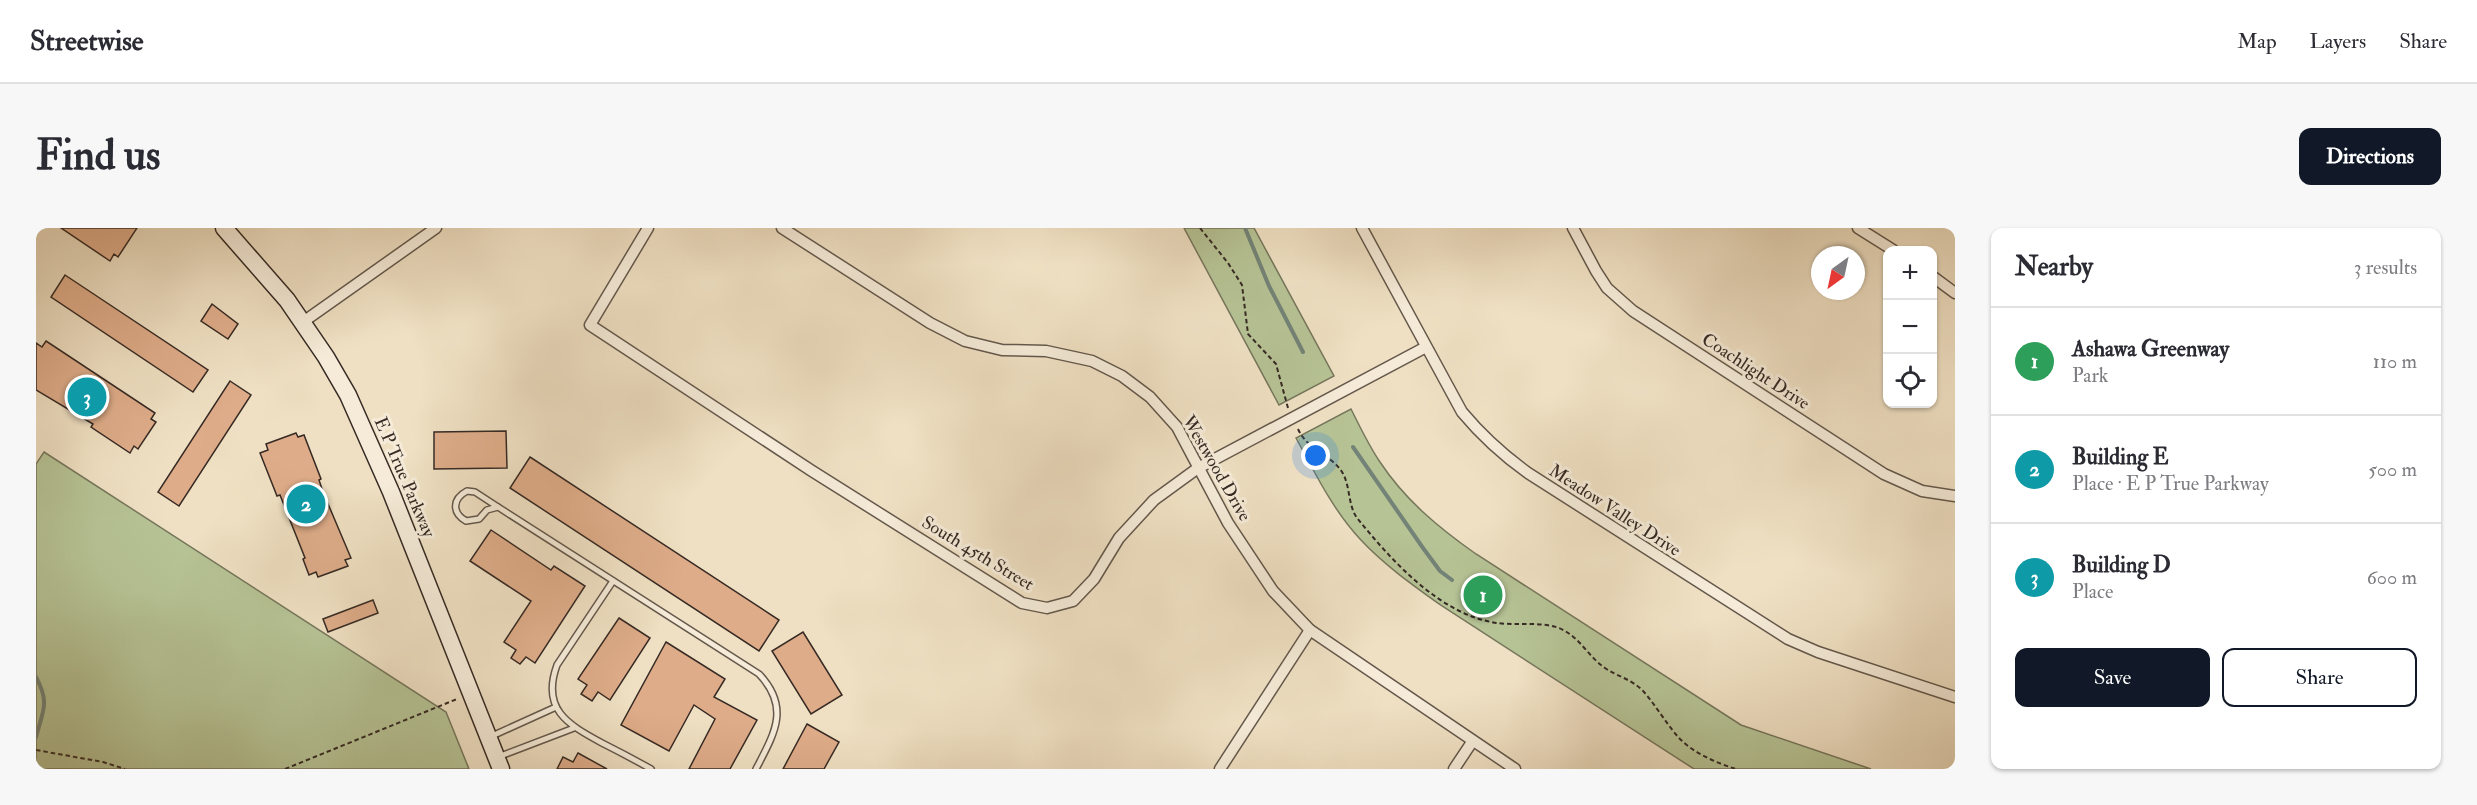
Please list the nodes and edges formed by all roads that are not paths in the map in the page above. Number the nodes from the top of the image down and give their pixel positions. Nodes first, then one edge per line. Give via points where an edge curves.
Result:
1 (224, 228) edge
2 (436, 228) edge
3 (648, 228) edge
4 (782, 228) edge
5 (1364, 228) edge
6 (1573, 228) edge
7 (1858, 228) edge
8 (1887, 246) edge
9 (1937, 280) edge
10 (1955, 293) edge
11 (303, 322) junction
12 (1426, 347) junction
13 (1198, 468) junction
14 (1955, 496) edge
15 (498, 507) junction
16 (613, 581) junction
17 (1310, 630) junction
18 (1955, 697) edge
19 (556, 707) junction
20 (574, 728) junction
21 (488, 738) junction
22 (1472, 742) junction
23 (499, 764) edge
24 (651, 769) edge
25 (756, 769) edge
26 (1220, 769) edge
27 (1454, 769) edge
28 (1515, 769) edge

1 - 11 main road, E P True Parkway
2 - 11 street
3 - 13 street, South 45th Street via 590,325 1022,603 1047,608 1073,601 1094,579 1119,538 1154,500
4 - 13 street, Westwood Drive via 930,323 965,341 1002,350 1046,351 1092,361 1122,376 1150,397 1177,427
5 - 12 street, Meadow Valley Drive
6 - 14 street, Coachlight Drive via 1607,288 1633,310 1884,474 1922,491
7 - 8 street
9 - 10 street
11 - 21 main road, E P True Parkway via 348,395 367,435
12 - 13 street, South 45th Street
12 - 18 street, Meadow Valley Drive via 1462,412 1479,433 1528,473 1788,639
13 - 17 street, Westwood Drive via 1228,523 1273,591
15 - 15 lane via 467,491 455,502 458,517 473,522 487,510
15 - 16 lane
16 - 19 lane via 557,665 552,690
16 - 25 lane via 759,674 768,684 775,696 777,721
17 - 22 street, Westwood Drive
17 - 26 street
19 - 20 lane
19 - 21 lane
20 - 23 lane
20 - 24 lane
21 - 23 main road, E P True Parkway
22 - 27 street
22 - 28 street, Westwood Drive

